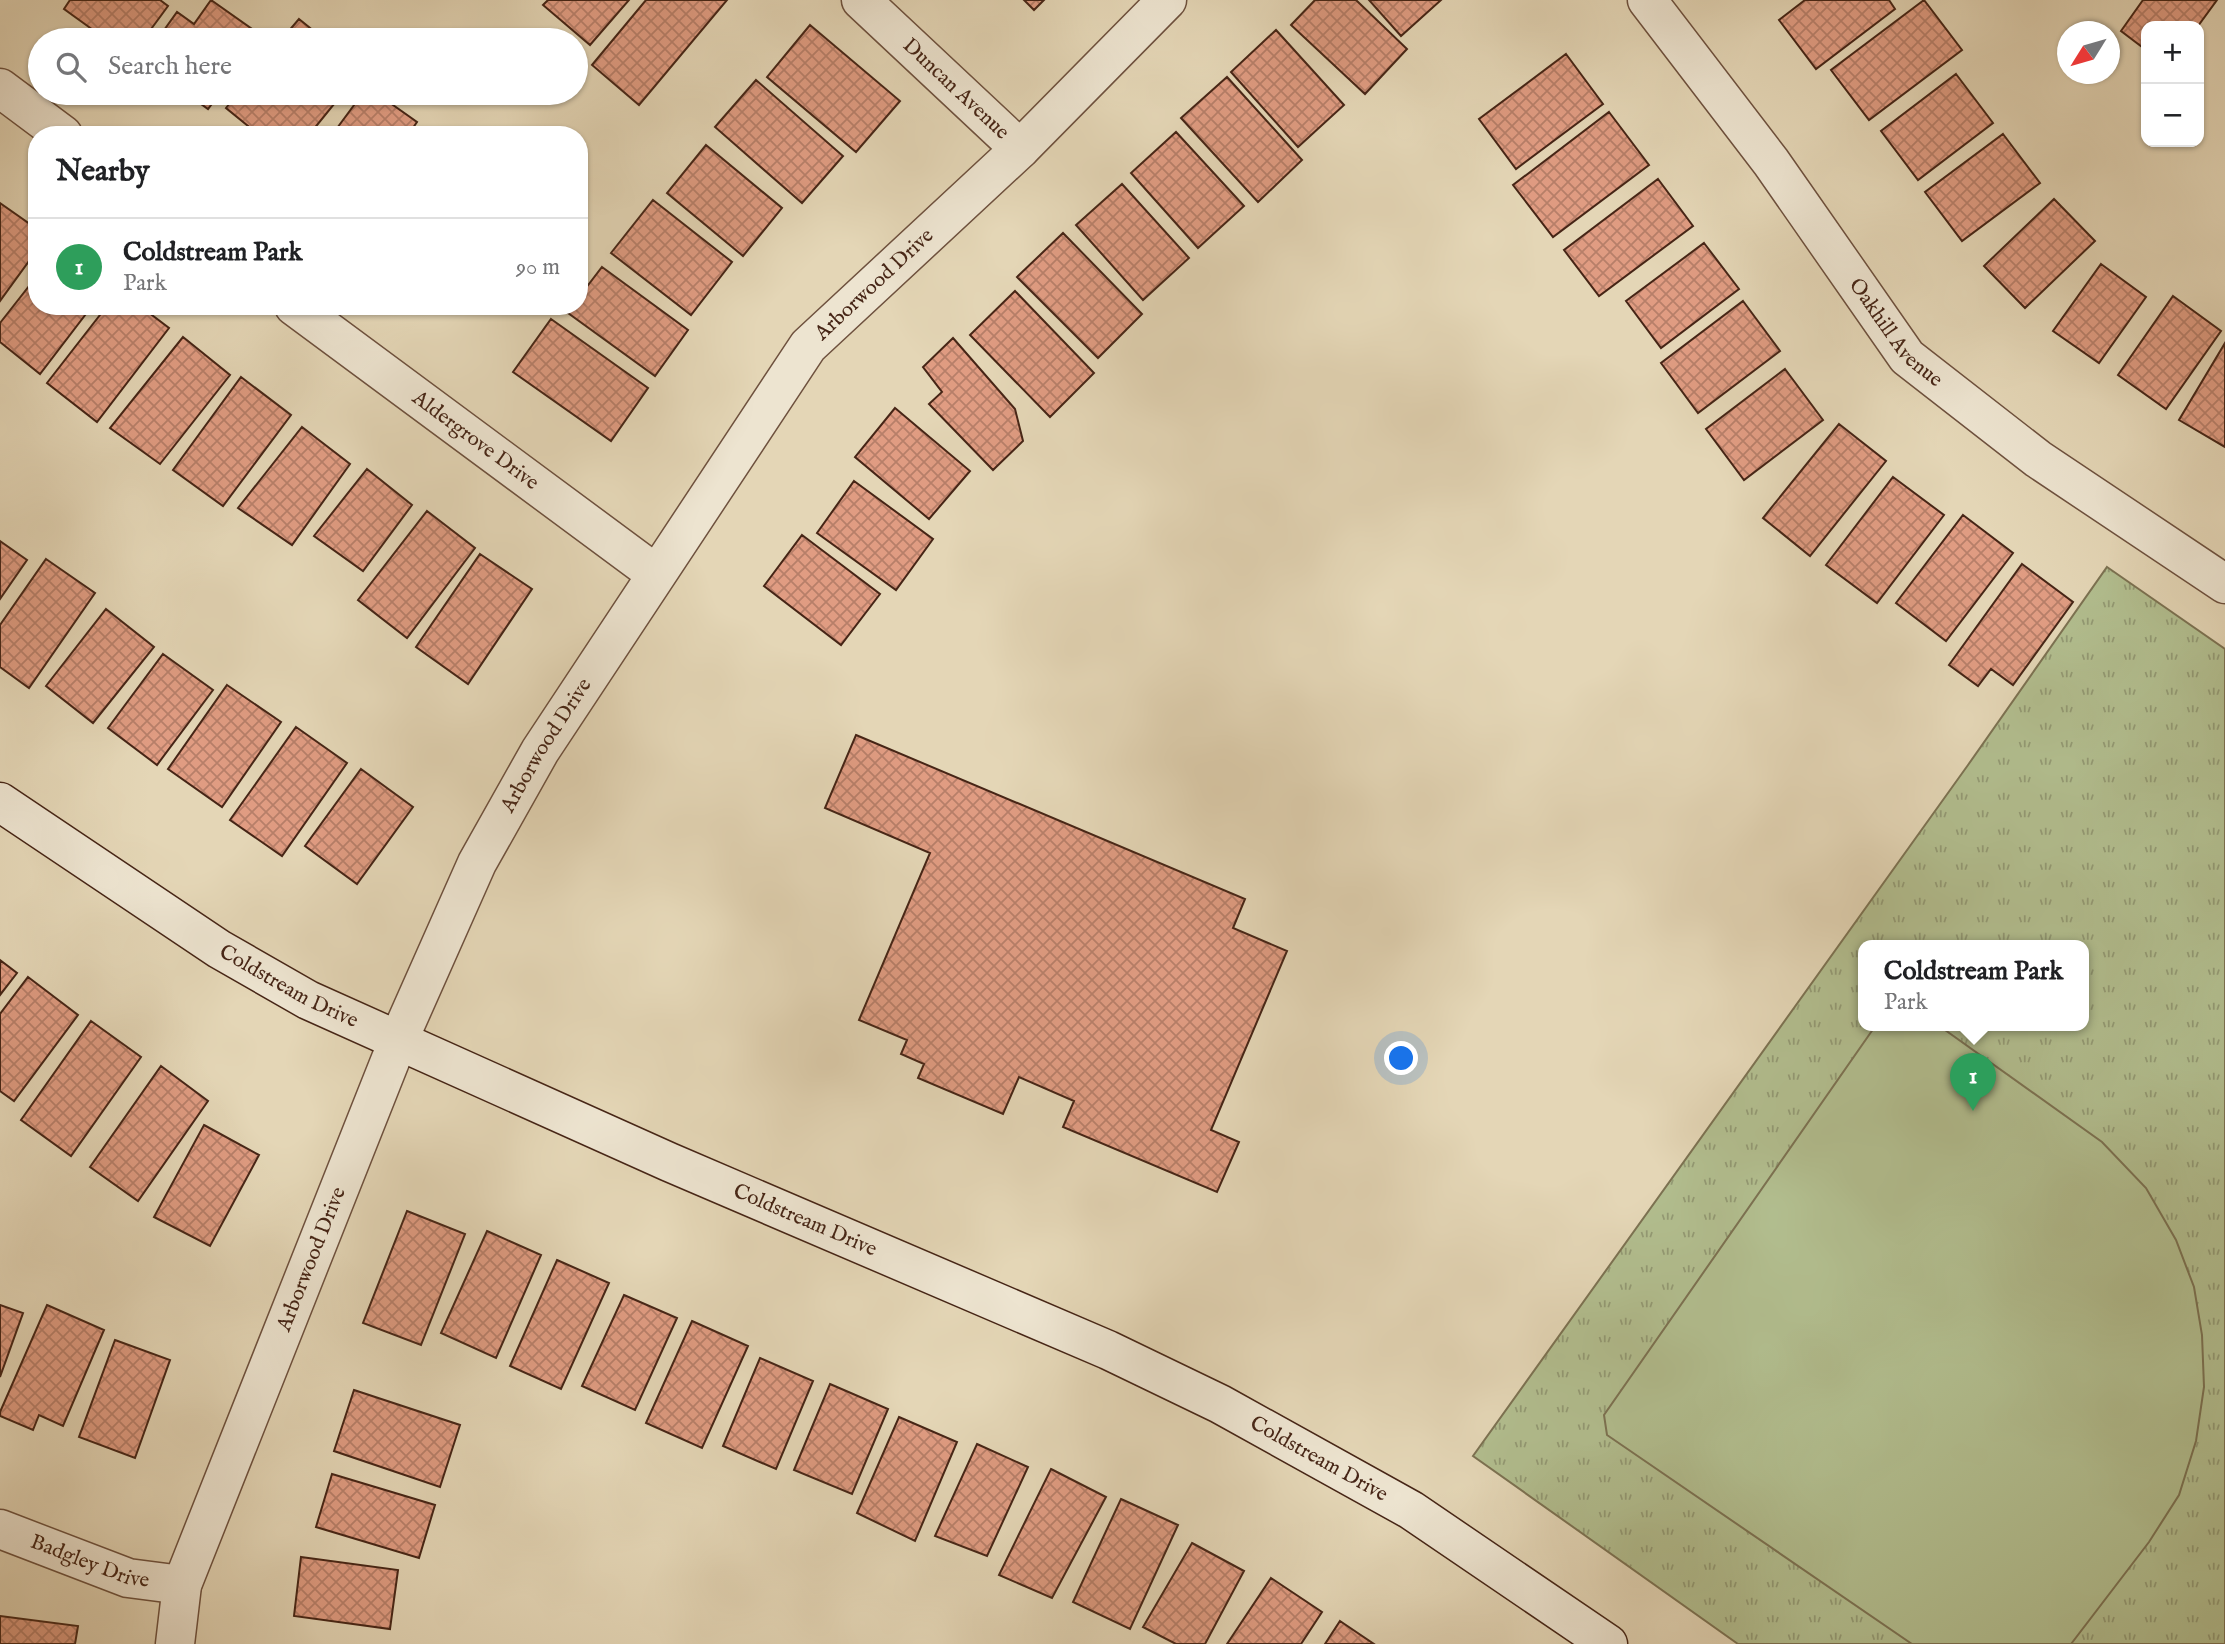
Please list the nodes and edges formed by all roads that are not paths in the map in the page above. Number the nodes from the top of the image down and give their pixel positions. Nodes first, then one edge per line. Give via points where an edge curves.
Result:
1 (861, 0) edge
2 (1167, 0) edge
3 (1647, 0) edge
4 (0, 88) edge
5 (51, 126) edge
6 (1020, 149) junction
7 (307, 315) edge
8 (656, 574) junction
9 (2225, 584) edge
10 (0, 802) edge
11 (398, 1041) junction
12 (0, 1530) edge
13 (182, 1585) junction
14 (175, 1644) edge
15 (1608, 1644) edge

1 - 6 street, Duncan Avenue
2 - 6 street, Arborwood Drive
3 - 9 street, Oakhill Avenue via 1771,162 1907,357 2038,459
4 - 5 street
6 - 8 street, Arborwood Drive via 808,346
7 - 8 street, Aldergrove Drive
8 - 11 street, Arborwood Drive via 540,751 477,863
10 - 11 street, Coldstream Drive via 219,949 308,1000
11 - 13 street, Arborwood Drive
11 - 15 street, Coldstream Drive via 1108,1350 1220,1404 1411,1510
12 - 13 street, Badgley Drive via 128,1578
13 - 14 street, Arborwood Drive

